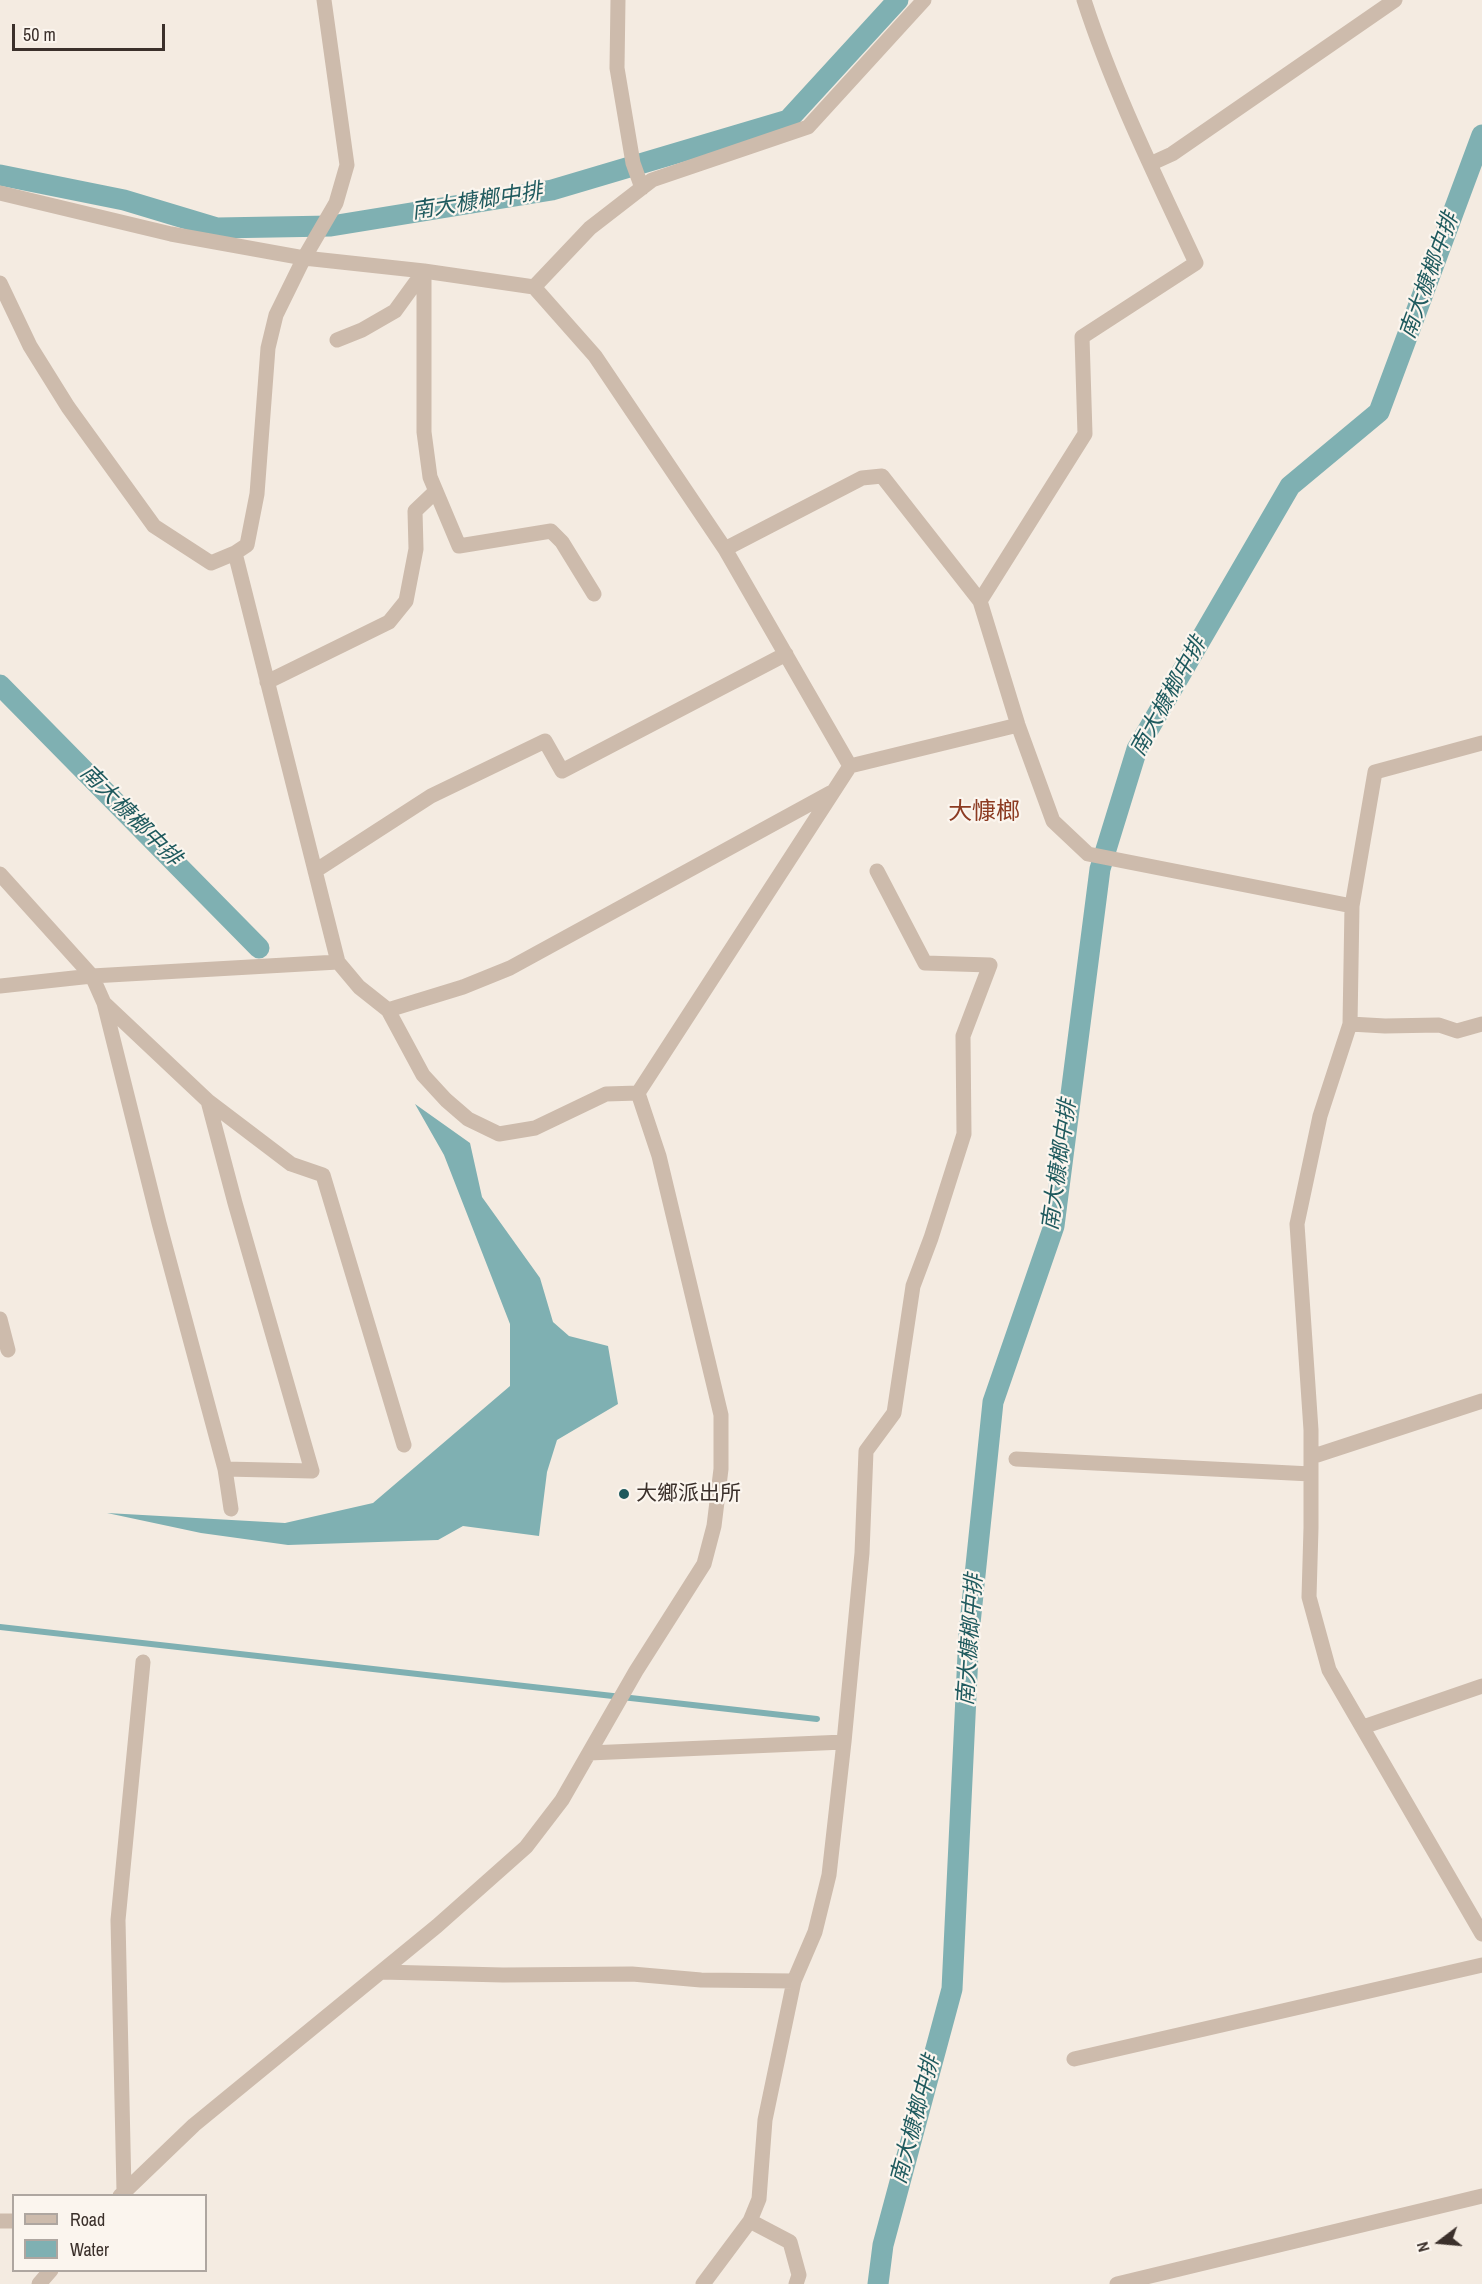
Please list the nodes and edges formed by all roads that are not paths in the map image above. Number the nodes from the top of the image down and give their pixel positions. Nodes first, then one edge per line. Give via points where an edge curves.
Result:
1 (324, 0) edge
2 (618, 0) edge
3 (924, 0) edge
4 (1084, 0) edge
5 (1395, 0) edge
6 (1150, 164) junction
7 (642, 188) junction
8 (0, 193) edge
9 (304, 258) junction
10 (424, 271) junction
11 (0, 284) edge
12 (534, 287) junction
13 (337, 340) dead end
14 (436, 491) junction
15 (725, 549) junction
16 (235, 554) junction
17 (594, 594) dead end
18 (980, 601) junction
19 (786, 654) junction
20 (267, 682) junction
21 (1018, 724) junction
22 (1482, 742) edge
23 (850, 766) junction
24 (833, 791) junction
25 (877, 870) dead end
26 (315, 871) junction
27 (0, 874) edge
28 (1352, 906) junction
29 (338, 962) junction
30 (92, 976) junction
31 (0, 986) edge
32 (104, 1003) junction
33 (388, 1010) junction
34 (1350, 1024) junction
35 (1482, 1024) edge
36 (638, 1093) junction
37 (208, 1101) junction
38 (0, 1319) edge
39 (8, 1350) dead end
40 (1482, 1401) edge
41 (404, 1445) dead end
42 (1311, 1457) junction
43 (1016, 1459) dead end
44 (225, 1469) junction
45 (1311, 1474) junction
46 (231, 1509) dead end
47 (143, 1662) dead end
48 (1482, 1686) edge
49 (1363, 1727) junction
50 (844, 1742) junction
51 (589, 1753) junction
52 (1482, 1934) edge
53 (1482, 1965) edge
54 (381, 1972) junction
55 (794, 1981) junction
56 (1074, 2059) dead end
57 (122, 2193) edge
58 (1482, 2196) edge
59 (750, 2221) junction
60 (50, 2272) edge
61 (39, 2284) edge
62 (703, 2284) edge
63 (796, 2284) edge
64 (1117, 2284) edge

1 - 9 street via 347,165 336,203
2 - 7 street via 617,68 633,163
3 - 7 street via 808,127 652,180
4 - 6 street
5 - 6 street via 1172,154
6 - 18 street via 1196,263 1082,337 1085,434
7 - 12 street via 590,228
8 - 9 street via 171,234
9 - 10 street
9 - 16 street via 276,315 268,348 257,494 247,545
10 - 12 street
10 - 13 street via 395,311
10 - 14 street via 424,432 430,477
11 - 16 street via 30,346 68,407 154,526 211,563
12 - 15 street via 595,356
14 - 17 street via 459,546 551,531
14 - 20 street via 415,511 416,549 406,601 389,622
15 - 18 street via 862,478 882,476
15 - 19 street
16 - 20 street
18 - 21 street
19 - 23 street
19 - 26 street via 562,771 545,741 431,796
20 - 26 street
21 - 23 street
21 - 28 street via 1053,821 1088,854
22 - 28 street via 1375,772
23 - 24 street
24 - 33 street via 510,968
24 - 36 street
25 - 50 street via 925,963 990,965 963,1036 964,1134 913,1286 894,1413 866,1451 862,1553
26 - 29 street
27 - 30 street
28 - 34 street
29 - 30 street
29 - 33 street via 359,987
30 - 31 street
30 - 32 street
32 - 37 street
32 - 44 street
33 - 36 street via 423,1075 468,1119 499,1134 536,1128 606,1094
34 - 35 street via 1439,1025 1457,1031
34 - 42 street via 1320,1116 1297,1224
36 - 51 street via 659,1156 721,1415 721,1469 714,1526 704,1564
37 - 41 street via 291,1164 323,1175
37 - 44 street via 312,1471
38 - 39 street
40 - 42 street
42 - 45 street
43 - 45 street
44 - 46 street
45 - 49 street via 1309,1597 1329,1670
47 - 57 street via 118,1920
48 - 49 street
49 - 52 street
50 - 51 street
50 - 55 street via 829,1875 815,1932
51 - 54 street via 562,1800 526,1847
53 - 56 street
54 - 55 street via 632,1974 701,1980
54 - 57 street via 194,2125
55 - 59 street via 765,2120 759,2199
58 - 64 street
59 - 62 street
59 - 63 street via 790,2242 799,2275
60 - 61 street

